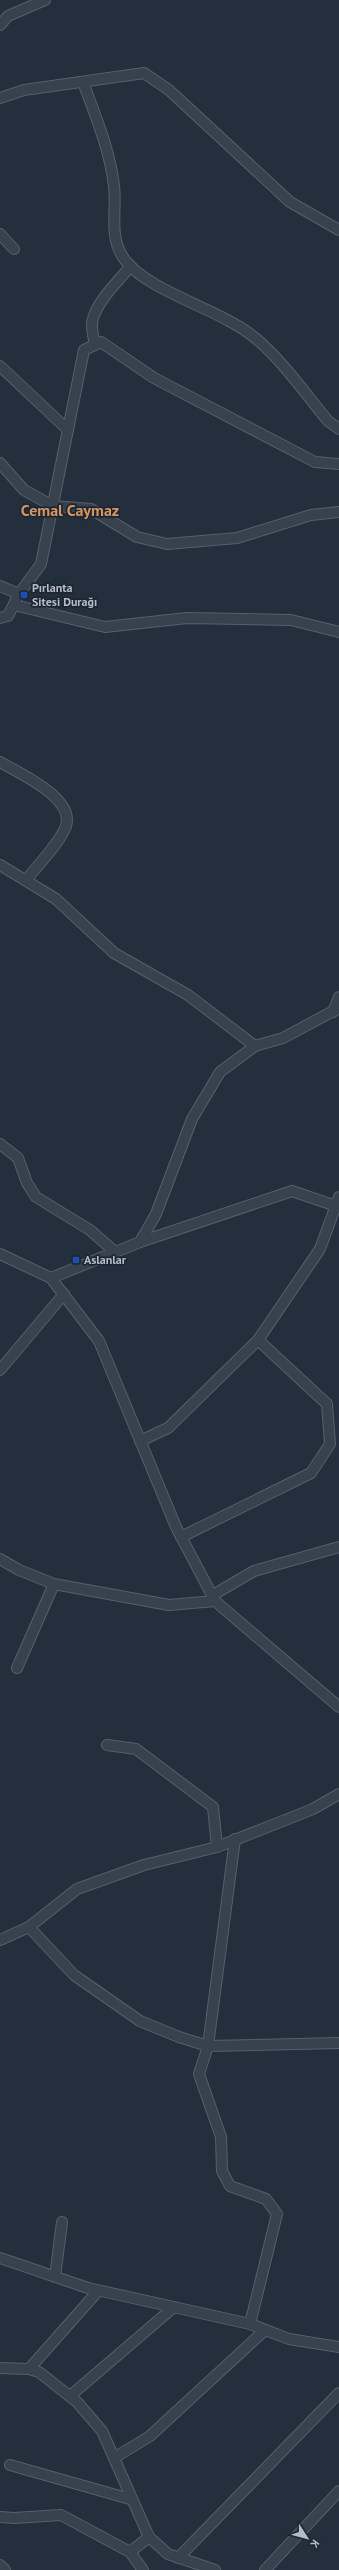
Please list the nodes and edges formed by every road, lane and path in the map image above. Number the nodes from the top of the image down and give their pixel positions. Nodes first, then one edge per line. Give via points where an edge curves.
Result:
1 (45, 0) edge
2 (0, 25) edge
3 (83, 82) junction
4 (0, 98) edge
5 (339, 230) edge
6 (0, 234) edge
7 (14, 249) dead end
8 (131, 266) junction
9 (95, 344) junction
10 (0, 366) edge
11 (339, 429) edge
12 (68, 430) junction
13 (0, 463) edge
14 (339, 464) edge
15 (53, 506) junction
16 (339, 512) edge
17 (0, 586) edge
18 (19, 594) junction
19 (14, 605) junction
20 (0, 618) edge
21 (339, 632) edge
22 (0, 762) edge
23 (0, 865) edge
24 (26, 880) junction
25 (339, 997) edge
26 (336, 1010) edge
27 (254, 1046) junction
28 (0, 1144) edge
29 (338, 1203) edge
30 (140, 1242) junction
31 (115, 1252) junction
32 (0, 1254) edge
33 (51, 1278) junction
34 (64, 1294) junction
35 (258, 1340) junction
36 (0, 1370) edge
37 (140, 1441) junction
38 (181, 1537) junction
39 (339, 1547) edge
40 (0, 1558) edge
41 (54, 1584) junction
42 (214, 1598) junction
43 (17, 1668) dead end
44 (339, 1707) edge
45 (107, 1745) dead end
46 (339, 1794) edge
47 (235, 1839) junction
48 (217, 1847) junction
49 (29, 1927) junction
50 (0, 1940) edge
51 (339, 2043) edge
52 (208, 2046) junction
53 (62, 2222) dead end
54 (0, 2258) edge
55 (55, 2277) junction
56 (98, 2291) junction
57 (174, 2307) junction
58 (250, 2324) junction
59 (265, 2330) junction
60 (339, 2347) edge
61 (0, 2368) edge
62 (29, 2369) junction
63 (339, 2393) edge
64 (70, 2396) junction
65 (114, 2458) junction
66 (10, 2465) dead end
67 (339, 2491) edge
68 (130, 2500) junction
69 (0, 2517) edge
70 (148, 2537) junction
71 (130, 2552) junction
72 (178, 2558) junction
73 (0, 2565) edge
74 (5, 2570) edge
75 (143, 2570) edge
76 (215, 2570) edge
77 (265, 2570) edge

1 - 2 street via 8,16
3 - 4 street via 24,90
3 - 5 street via 144,73 169,90 290,202
3 - 8 street via 103,138 114,186 114,235 117,245
6 - 7 street
8 - 9 street via 103,298 93,318
8 - 11 street via 136,272 229,320 254,337 328,422
9 - 12 street via 84,350
9 - 14 street via 101,342 154,378 315,462
10 - 12 street
12 - 15 street
13 - 15 street via 24,490
15 - 16 street via 91,509 137,537 167,544 237,538 311,516
15 - 18 street via 41,564
17 - 18 street
18 - 19 street
19 - 20 street via 8,616
19 - 21 street via 106,627 187,618 291,620
22 - 24 street via 60,800 67,812 63,830
23 - 24 street
24 - 27 street via 56,899 114,953 188,995
25 - 26 street
26 - 27 street via 283,1038
27 - 30 street via 220,1072 192,1120 156,1214
28 - 31 street via 18,1158 27,1183 36,1197 90,1230
29 - 30 street via 292,1190
29 - 35 street via 320,1249
30 - 31 street
31 - 33 street
32 - 33 street
33 - 34 street
34 - 36 street
34 - 37 street via 99,1341
35 - 37 street via 168,1428
35 - 38 street via 327,1404 330,1444 311,1473
37 - 38 street
38 - 42 street
39 - 42 street via 254,1571
40 - 41 street via 19,1570
41 - 42 street via 169,1605
41 - 43 street
42 - 44 street
45 - 48 street via 136,1749 213,1807
46 - 47 street via 313,1809
47 - 48 street
47 - 52 street
48 - 49 street via 144,1865 77,1889
49 - 50 street
49 - 52 street via 74,1975 140,2021
51 - 52 street
52 - 58 street via 199,2074 221,2137 222,2171 230,2186 266,2199 277,2214
53 - 55 street
54 - 55 street
55 - 56 street
56 - 57 street
56 - 62 street
57 - 58 street
57 - 64 street
58 - 59 street
59 - 60 street via 289,2339
59 - 65 street via 150,2436
61 - 62 street
62 - 64 street via 39,2372
63 - 72 street
64 - 65 street via 102,2431
65 - 68 street
66 - 68 street
67 - 77 street
68 - 70 street
69 - 71 street via 61,2515
70 - 71 street
70 - 72 street via 168,2554
71 - 75 street
72 - 76 street
73 - 74 street

